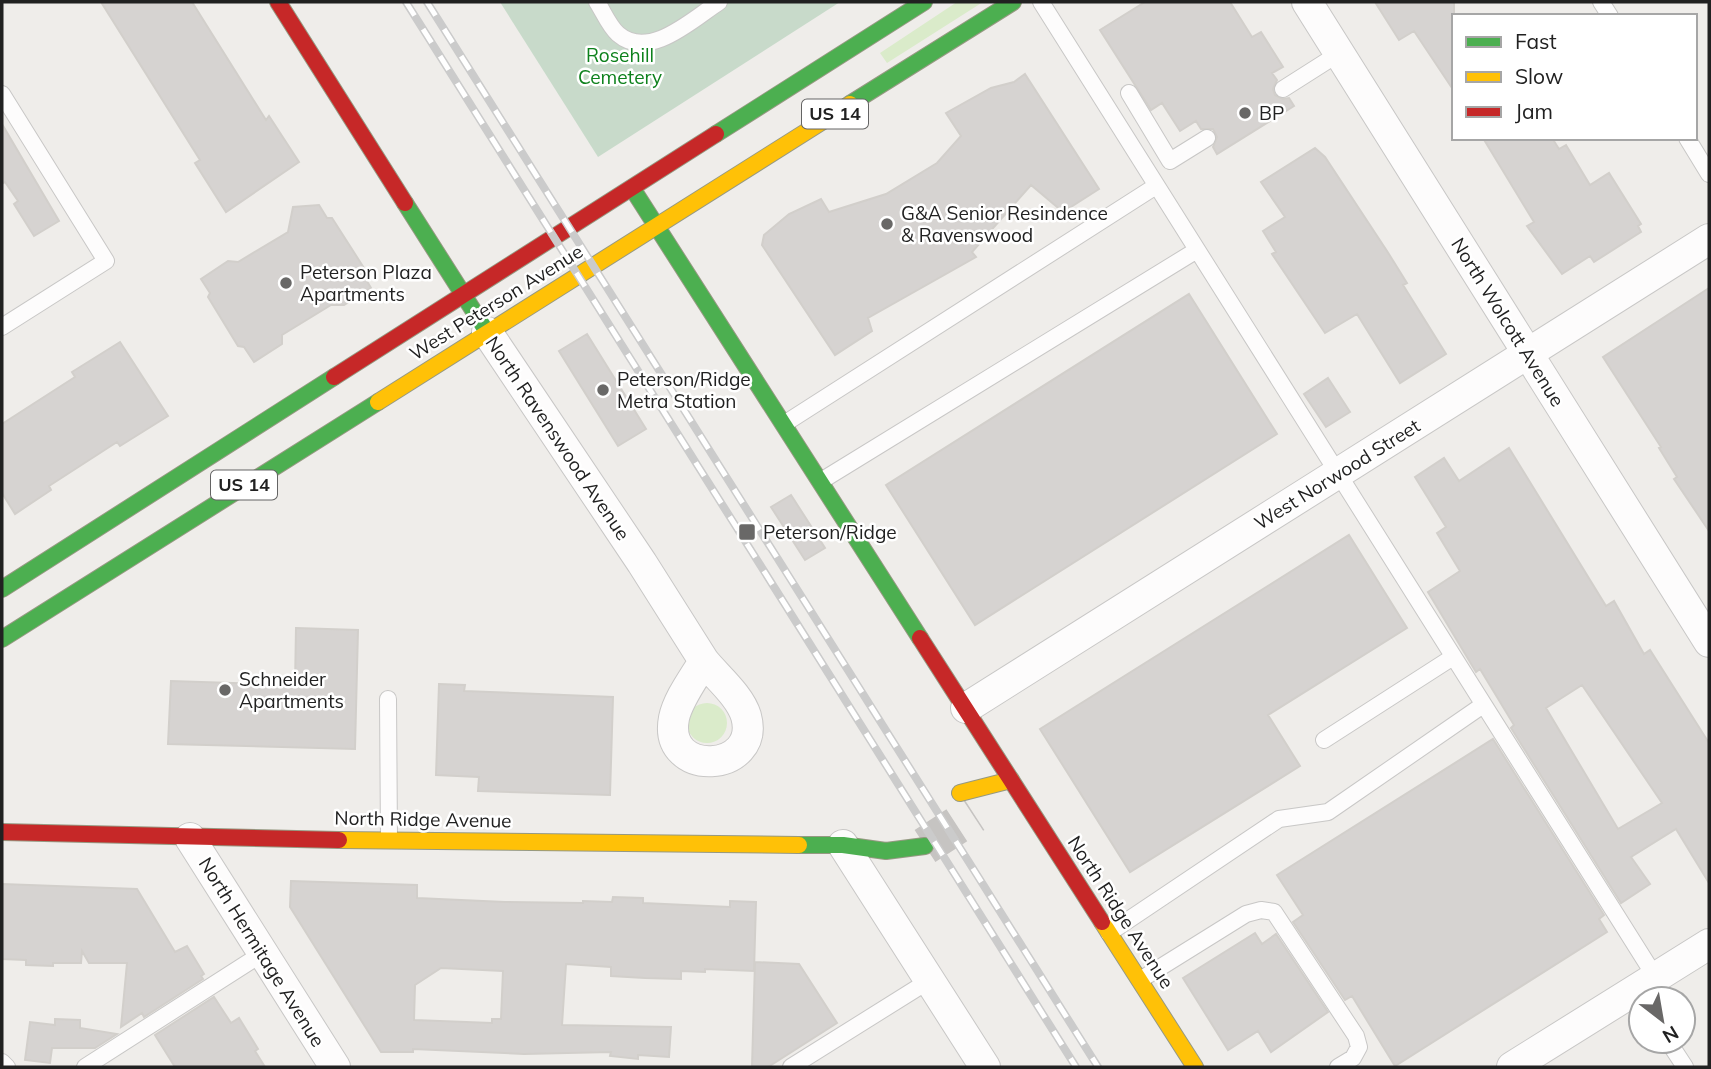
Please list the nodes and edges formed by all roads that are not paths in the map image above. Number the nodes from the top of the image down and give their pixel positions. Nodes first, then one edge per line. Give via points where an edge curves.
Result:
1 (278, 2) edge
2 (597, 2) edge
3 (719, 2) edge
4 (924, 2) edge
5 (1013, 2) edge
6 (1041, 2) edge
7 (1307, 2) edge
8 (1338, 54) junction
9 (1283, 89) dead end
10 (1129, 93) dead end
11 (2, 94) edge
12 (1207, 138) dead end
13 (1688, 140) edge
14 (1709, 174) edge
15 (1157, 186) junction
16 (632, 188) junction
17 (657, 227) junction
18 (1709, 239) edge
19 (1197, 250) junction
20 (463, 295) junction
21 (2, 327) edge
22 (487, 332) junction
23 (1528, 354) junction
24 (785, 424) junction
25 (1338, 473) junction
26 (821, 481) junction
27 (2, 589) edge
28 (5, 631) edge
29 (1709, 642) edge
30 (1454, 657) junction
31 (704, 661) dead end
32 (388, 699) dead end
33 (1483, 705) junction
34 (966, 708) junction
35 (1324, 740) dead end
36 (1011, 780) junction
37 (960, 793) dead end
38 (984, 806) tunnel mouth
39 (2, 832) edge
40 (890, 833) dead end
41 (190, 838) junction
42 (389, 840) junction
43 (844, 845) junction
44 (925, 845) tunnel mouth
45 (1109, 933) junction
46 (1709, 944) edge
47 (263, 953) junction
48 (930, 980) junction
49 (1139, 981) junction
50 (1642, 985) edge
51 (1650, 985) edge
52 (1627, 999) edge
53 (2, 1062) edge
54 (7, 1067) edge
55 (85, 1067) edge
56 (335, 1067) edge
57 (791, 1067) edge
58 (985, 1067) edge
59 (1195, 1067) edge
60 (1338, 1067) edge
61 (1512, 1067) edge

1 - 20 main road, North Ravenswood Avenue
2 - 3 lane via 617,34 646,44 662,39
4 - 16 main road, West Peterson Avenue / US 14
5 - 17 main road, West Peterson Avenue / US 14
6 - 15 lane
7 - 8 street, North Wolcott Avenue
8 - 9 lane
8 - 23 street, North Wolcott Avenue
10 - 12 lane via 1170,161
11 - 21 lane via 106,261
13 - 14 lane
15 - 19 lane
15 - 24 lane
16 - 17 main road
16 - 20 main road, West Peterson Avenue / US 14
17 - 22 main road, West Peterson Avenue / US 14
17 - 24 main road
18 - 23 street, West Norwood Street
19 - 25 lane
19 - 26 lane
20 - 22 main road, North Ravenswood Avenue
20 - 27 main road, West Peterson Avenue / US 14
22 - 28 main road, West Peterson Avenue / US 14
22 - 31 street, North Ravenswood Avenue
23 - 25 street, West Norwood Street
23 - 29 street, North Wolcott Avenue
24 - 26 main road
25 - 30 lane
25 - 34 street, West Norwood Street
26 - 34 main road
30 - 33 lane
30 - 35 lane
32 - 42 lane
33 - 45 lane via 1328,812 1279,819
33 - 50 lane
34 - 36 main road
36 - 37 main road
36 - 38 main road
36 - 45 main road, North Ridge Avenue
39 - 41 main road, North Ridge Avenue
40 - 43 main road, North Ridge Avenue
41 - 42 main road, North Ridge Avenue
41 - 47 street, North Hermitage Avenue
42 - 43 main road, North Ridge Avenue
43 - 44 main road, North Ridge Avenue via 886,851
43 - 48 street
45 - 49 main road, North Ridge Avenue
46 - 51 street
47 - 55 lane
47 - 56 street, North Hermitage Avenue
48 - 57 lane
48 - 58 street
49 - 59 main road, North Ridge Avenue
49 - 60 lane via 1246,914 1274,912 1356,1036 1359,1047 1353,1058
52 - 61 street
53 - 54 lane

